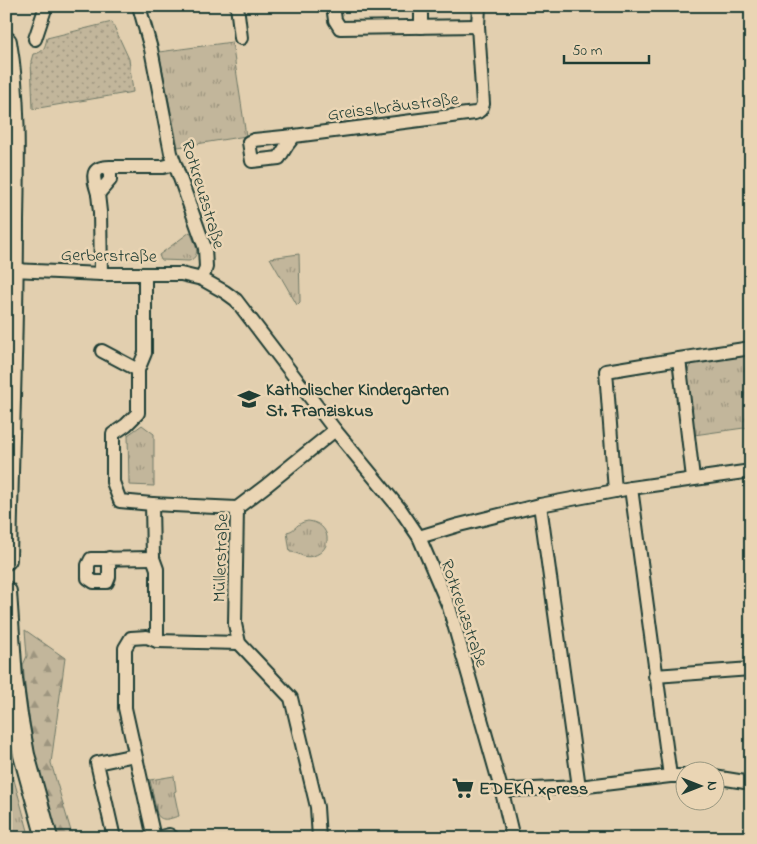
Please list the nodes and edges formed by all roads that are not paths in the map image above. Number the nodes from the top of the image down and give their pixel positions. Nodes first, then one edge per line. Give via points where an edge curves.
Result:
1 (46, 6) edge
2 (139, 6) edge
3 (237, 6) edge
4 (332, 6) edge
5 (421, 6) edge
6 (479, 6) edge
7 (478, 26) junction
8 (421, 27) junction
9 (241, 38) dead end
10 (36, 39) dead end
11 (6, 42) edge
12 (294, 136) dead end
13 (10, 148) edge
14 (174, 164) junction
15 (13, 270) junction
16 (101, 274) junction
17 (145, 274) junction
18 (202, 279) junction
19 (751, 348) edge
20 (102, 351) dead end
21 (679, 359) junction
22 (138, 370) junction
23 (336, 430) junction
24 (751, 471) edge
25 (693, 478) junction
26 (7, 487) edge
27 (631, 488) junction
28 (615, 491) junction
29 (152, 504) junction
30 (540, 505) junction
31 (237, 508) junction
32 (419, 537) junction
33 (109, 558) dead end
34 (153, 558) junction
35 (6, 559) edge
36 (6, 592) edge
37 (158, 641) junction
38 (239, 643) junction
39 (751, 669) edge
40 (655, 676) junction
41 (135, 755) junction
42 (670, 776) junction
43 (674, 776) edge
44 (724, 779) edge
45 (751, 783) edge
46 (579, 787) junction
47 (502, 792) junction
48 (47, 838) edge
49 (114, 838) edge
50 (155, 838) edge
51 (173, 838) edge
52 (319, 838) edge
53 (513, 838) edge

1 - 10 street
2 - 14 street, Rotkreuzstraße
3 - 9 street
4 - 8 street via 334,20 340,28
5 - 8 street
6 - 7 street, Greisslbräustraße
7 - 8 street
7 - 12 street, Greisslbräustraße via 483,104 479,111
11 - 13 main road via 11,86
13 - 15 main road
14 - 16 street via 97,169 94,181 100,212
14 - 18 street, Rotkreuzstraße via 205,248 206,267
15 - 16 street, Gerberstraße
15 - 26 main road
16 - 17 street, Gerberstraße
17 - 18 street, Gerberstraße via 181,274
17 - 22 street via 145,353
18 - 23 street, Rotkreuzstraße via 236,300
19 - 21 street
20 - 22 street
21 - 25 street
21 - 28 street via 606,371
22 - 29 street via 138,413 113,434 113,482 120,501
23 - 31 street, Müllerstraße
23 - 32 street, Rotkreuzstraße
24 - 25 street
25 - 27 street
26 - 35 main road
27 - 28 street
27 - 40 street
28 - 30 street
29 - 31 street
29 - 34 street
30 - 32 street
30 - 46 street
31 - 38 street, Müllerstraße via 236,624
32 - 47 street, Rotkreuzstraße via 449,607
33 - 34 street
34 - 37 street via 157,569
36 - 48 main road via 17,716 24,755
37 - 38 street
37 - 41 street via 147,637 131,638 125,648 125,708
38 - 52 street via 292,698 317,807
39 - 40 street
40 - 42 street
41 - 49 street via 97,763
41 - 50 street
42 - 43 street
42 - 46 street
44 - 45 street
46 - 47 street
47 - 53 street, Rotkreuzstraße
50 - 51 street via 168,835

